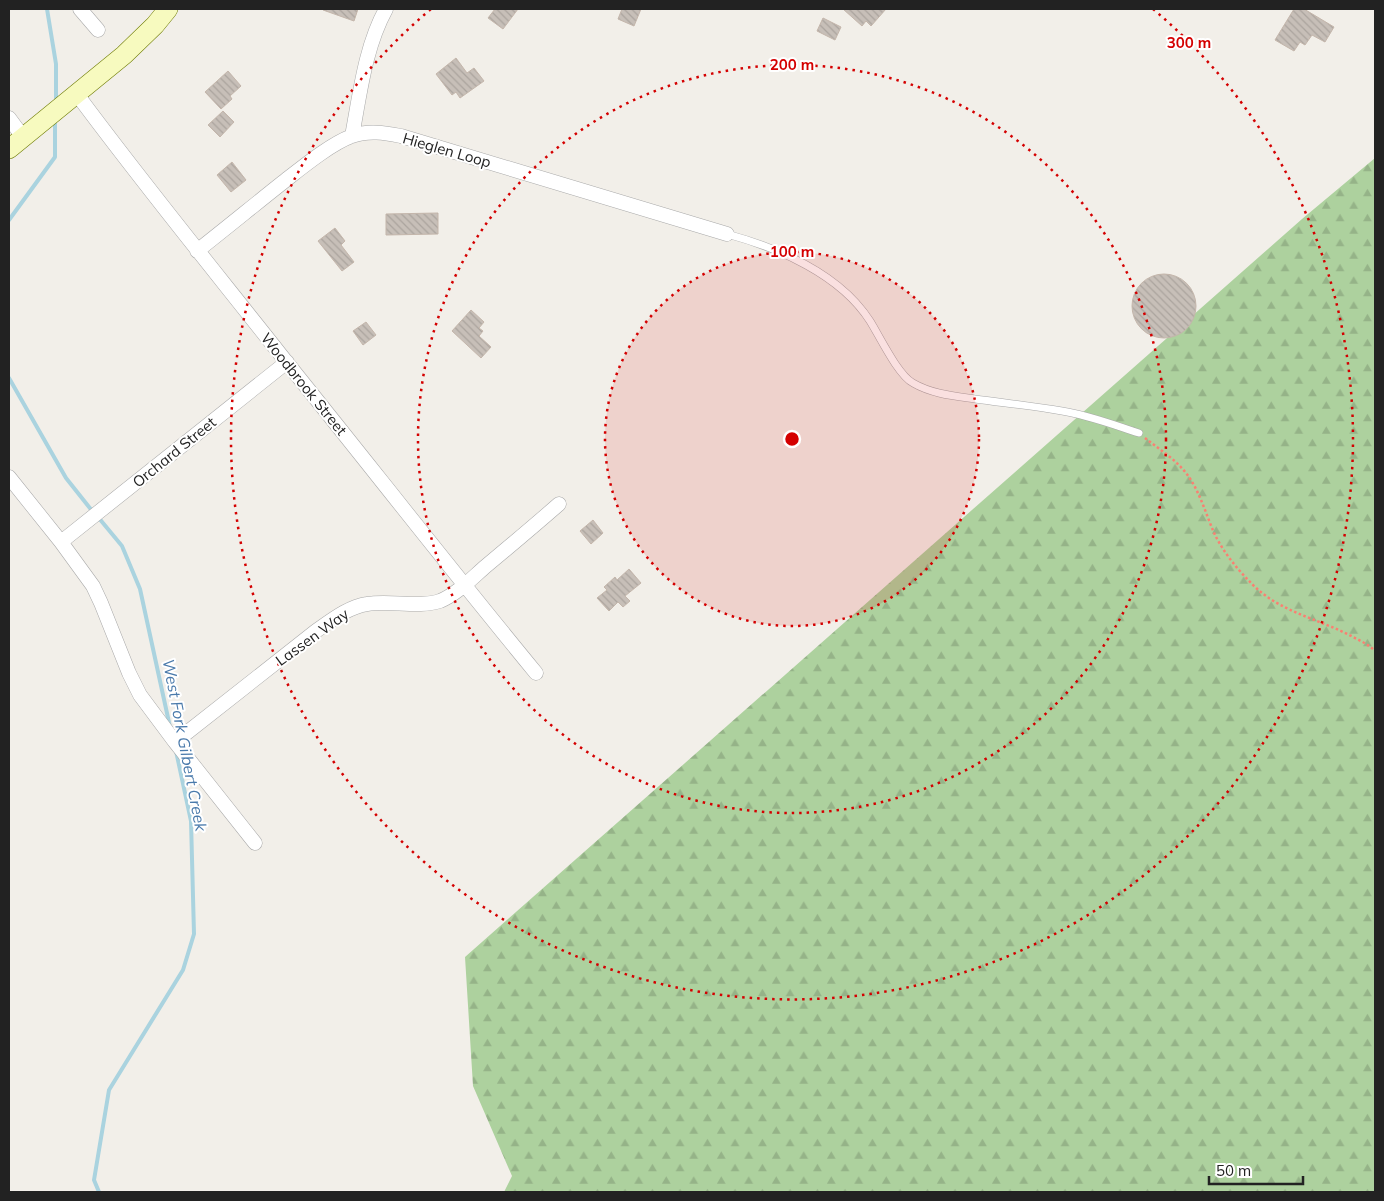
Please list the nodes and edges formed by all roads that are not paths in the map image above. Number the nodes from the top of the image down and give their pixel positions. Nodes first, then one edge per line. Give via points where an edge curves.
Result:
1 (80, 9) edge
2 (168, 9) edge
3 (386, 9) edge
4 (98, 30) dead end
5 (76, 93) junction
6 (9, 118) edge
7 (352, 136) junction
8 (23, 137) junction
9 (9, 149) edge
10 (727, 234) joint
11 (197, 251) junction
12 (287, 362) junction
13 (1139, 433) road end
14 (9, 477) edge
15 (559, 504) dead end
16 (61, 542) junction
17 (463, 585) junction
18 (536, 673) dead end
19 (175, 742) junction
20 (255, 843) dead end

1 - 4 street
2 - 5 main road via 140,40
3 - 7 street via 371,43
5 - 8 main road
5 - 11 street, Woodbrook Street
6 - 8 street
7 - 10 street, Hieglen Loop via 375,132 401,136
7 - 11 street, Hieglen Loop via 304,165
8 - 9 main road
10 - 13 lane via 786,254 839,287 869,319 901,372 911,382 951,395 1064,411
11 - 12 street, Woodbrook Street
12 - 16 street, Orchard Street
12 - 17 street, Woodbrook Street
14 - 16 street
15 - 17 street, Lassen Way
16 - 19 street via 93,586 140,695
17 - 18 street, Woodbrook Street
17 - 19 street, Lassen Way via 447,597 431,603 381,602 353,608 316,630
19 - 20 street

